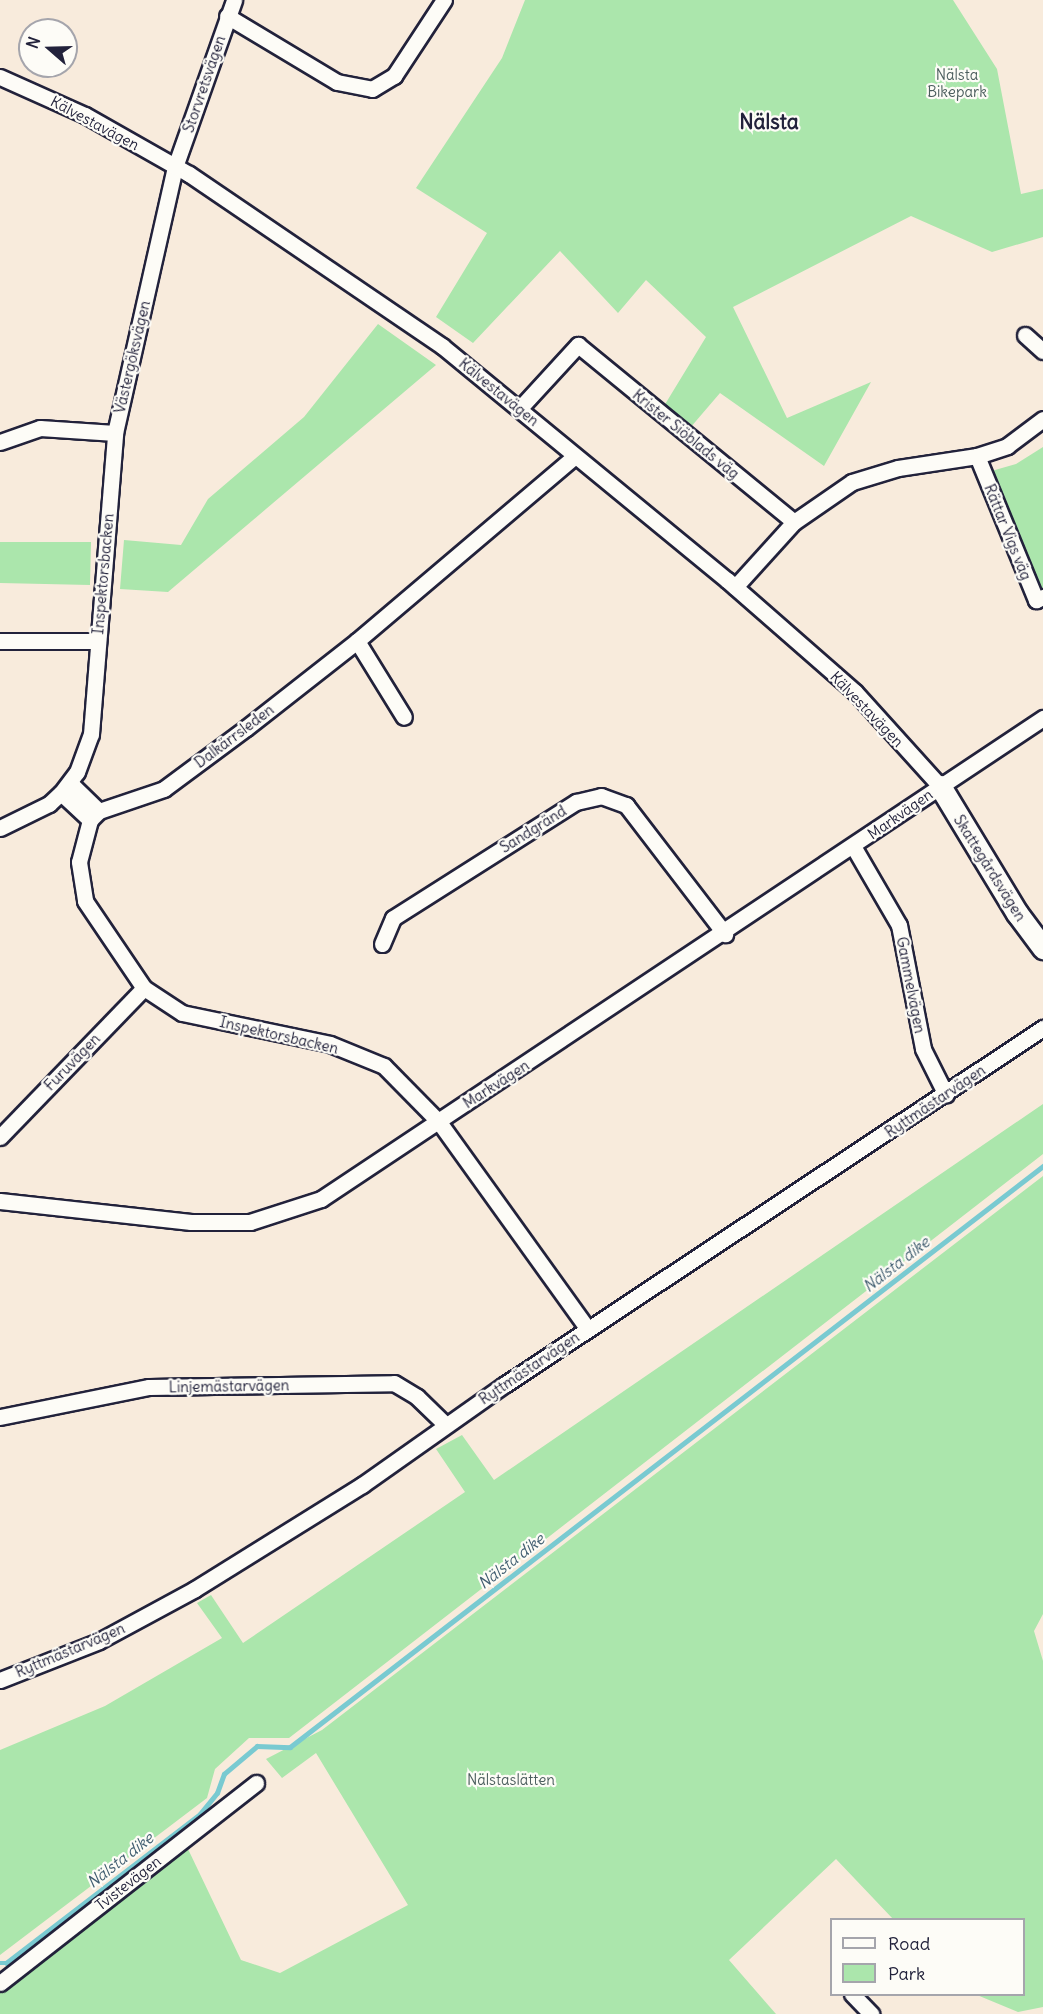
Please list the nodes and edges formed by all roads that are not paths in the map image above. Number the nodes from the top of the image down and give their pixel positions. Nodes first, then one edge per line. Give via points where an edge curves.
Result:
1 (234, 0) edge
2 (444, 0) edge
3 (227, 16) junction
4 (0, 77) edge
5 (175, 168) junction
6 (1025, 335) dead end
7 (1043, 351) edge
8 (520, 408) junction
9 (1043, 419) edge
10 (115, 433) junction
11 (0, 442) edge
12 (575, 456) junction
13 (977, 456) junction
14 (794, 522) junction
15 (735, 587) junction
16 (1043, 597) edge
17 (0, 641) edge
18 (98, 641) junction
19 (357, 641) junction
20 (404, 717) dead end
21 (1043, 718) edge
22 (940, 786) junction
23 (65, 788) junction
24 (94, 816) junction
25 (0, 828) edge
26 (853, 846) junction
27 (725, 934) junction
28 (382, 944) dead end
29 (1043, 948) edge
30 (144, 988) junction
31 (1043, 1028) edge
32 (946, 1095) junction
33 (439, 1122) junction
34 (0, 1137) edge
35 (0, 1201) edge
36 (588, 1329) junction
37 (0, 1417) edge
38 (446, 1425) junction
39 (0, 1680) edge
40 (256, 1784) dead end
41 (0, 1983) edge
42 (853, 1996) edge
43 (871, 2014) edge

1 - 3 street, Storvretsvägen
2 - 3 street via 394,76 372,89 337,82
3 - 5 street, Storvretsvägen
4 - 5 street, Kälvestavägen via 85,115
5 - 8 street, Kälvestavägen via 442,346
5 - 10 street, Västergöksvägen
6 - 7 street
8 - 12 street, Kälvestavägen
8 - 14 street, Krister Siöblads väg via 578,345
9 - 13 street via 1007,446
10 - 11 street, Västergöksvägen via 40,428
10 - 18 street, Inspektorsbacken
12 - 15 street, Kälvestavägen
12 - 19 street, Dalkärrsleden
13 - 14 street via 898,468 852,482
13 - 16 street, Rättar Vigs väg via 1036,600
14 - 15 street
15 - 22 street, Kälvestavägen via 855,692
17 - 18 street
18 - 23 street, Inspektorsbacken via 91,734
19 - 20 street
19 - 24 street, Dalkärrsleden via 164,789
21 - 22 street, Markvägen
22 - 26 street, Markvägen
22 - 29 street, Skattegårdsvägen via 1017,913
23 - 24 street
23 - 25 street via 49,804
24 - 30 street, Inspektorsbacken via 79,862 85,901
26 - 27 street, Markvägen
26 - 32 street, Gammelvägen via 899,925 923,1049
27 - 28 street, Sandgränd via 626,805 601,796 576,802 393,918
27 - 33 street, Markvägen
30 - 33 street, Inspektorsbacken via 182,1013 330,1044 384,1066
30 - 34 street, Furuvägen
31 - 32 street, Ryttmästarvägen
32 - 36 street, Ryttmästarvägen
33 - 35 street, Markvägen via 321,1199 250,1222 191,1222
33 - 36 street, Inspektorsbacken
36 - 38 street, Ryttmästarvägen
37 - 38 street, Linjemästarvägen via 149,1387 394,1383 417,1397
38 - 39 street, Ryttmästarvägen via 362,1485 195,1589 99,1641
40 - 41 street, Tvistevägen
42 - 43 street

